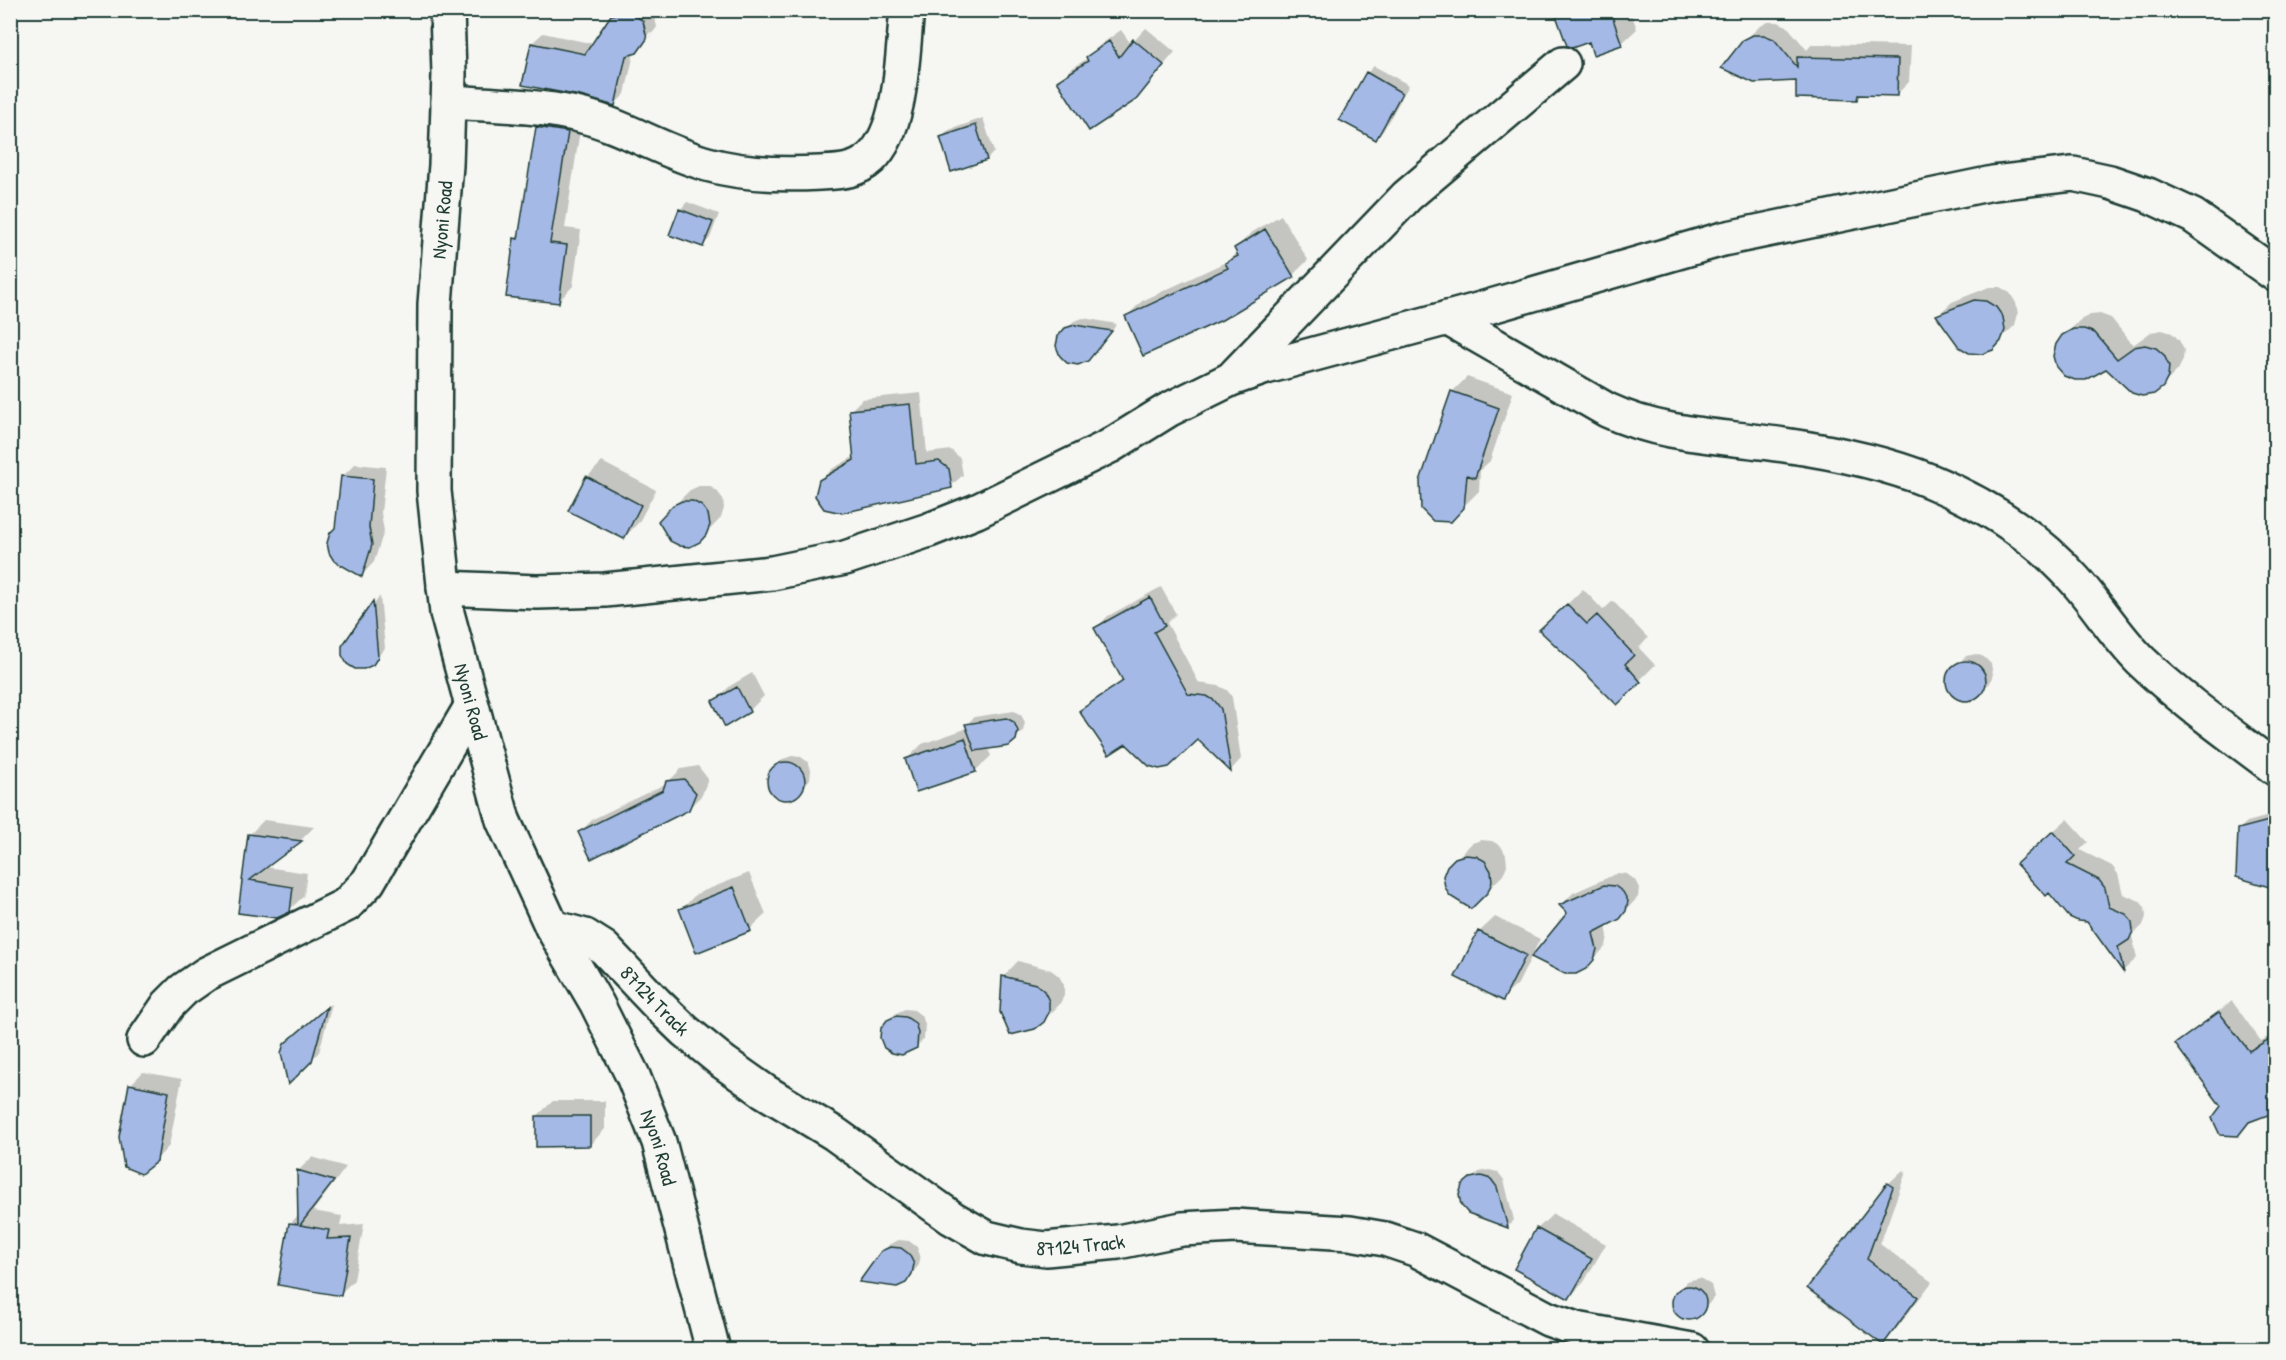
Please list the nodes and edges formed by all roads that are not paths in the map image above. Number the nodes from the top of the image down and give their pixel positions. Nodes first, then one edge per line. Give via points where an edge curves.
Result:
1 (447, 10) edge
2 (907, 10) edge
3 (1563, 64) dead end
4 (448, 102) junction
5 (2276, 275) edge
6 (1447, 318) junction
7 (1231, 379) junction
8 (444, 588) junction
9 (471, 707) junction
10 (2276, 770) edge
11 (552, 927) junction
12 (144, 1040) dead end
13 (713, 1350) edge
14 (1692, 1350) edge

1 - 4 street, Nyoni Road
2 - 4 street via 891,126 872,157 846,171 747,171 707,164 576,114 546,108
3 - 7 street via 1392,210
4 - 8 street, Nyoni Road via 435,304 434,491
5 - 6 street via 2193,216 2148,195 2073,174 1994,183 1723,238
6 - 7 street
6 - 10 street via 1630,421 1686,433 1826,452 1907,473 1969,499 2042,547 2075,580 2140,659
7 - 8 street via 1168,410 1110,446 977,511 844,558 772,573 605,590
8 - 9 street, Nyoni Road
9 - 11 street, Nyoni Road via 503,820
9 - 12 street via 360,891 338,909 183,990
11 - 13 street, Nyoni Road via 633,1076 659,1142
11 - 14 street, 87124 Track via 585,936 604,948 663,1010 723,1062 987,1238 1046,1249 1118,1242 1182,1229 1235,1226 1350,1233 1414,1248 1548,1319 1576,1329

